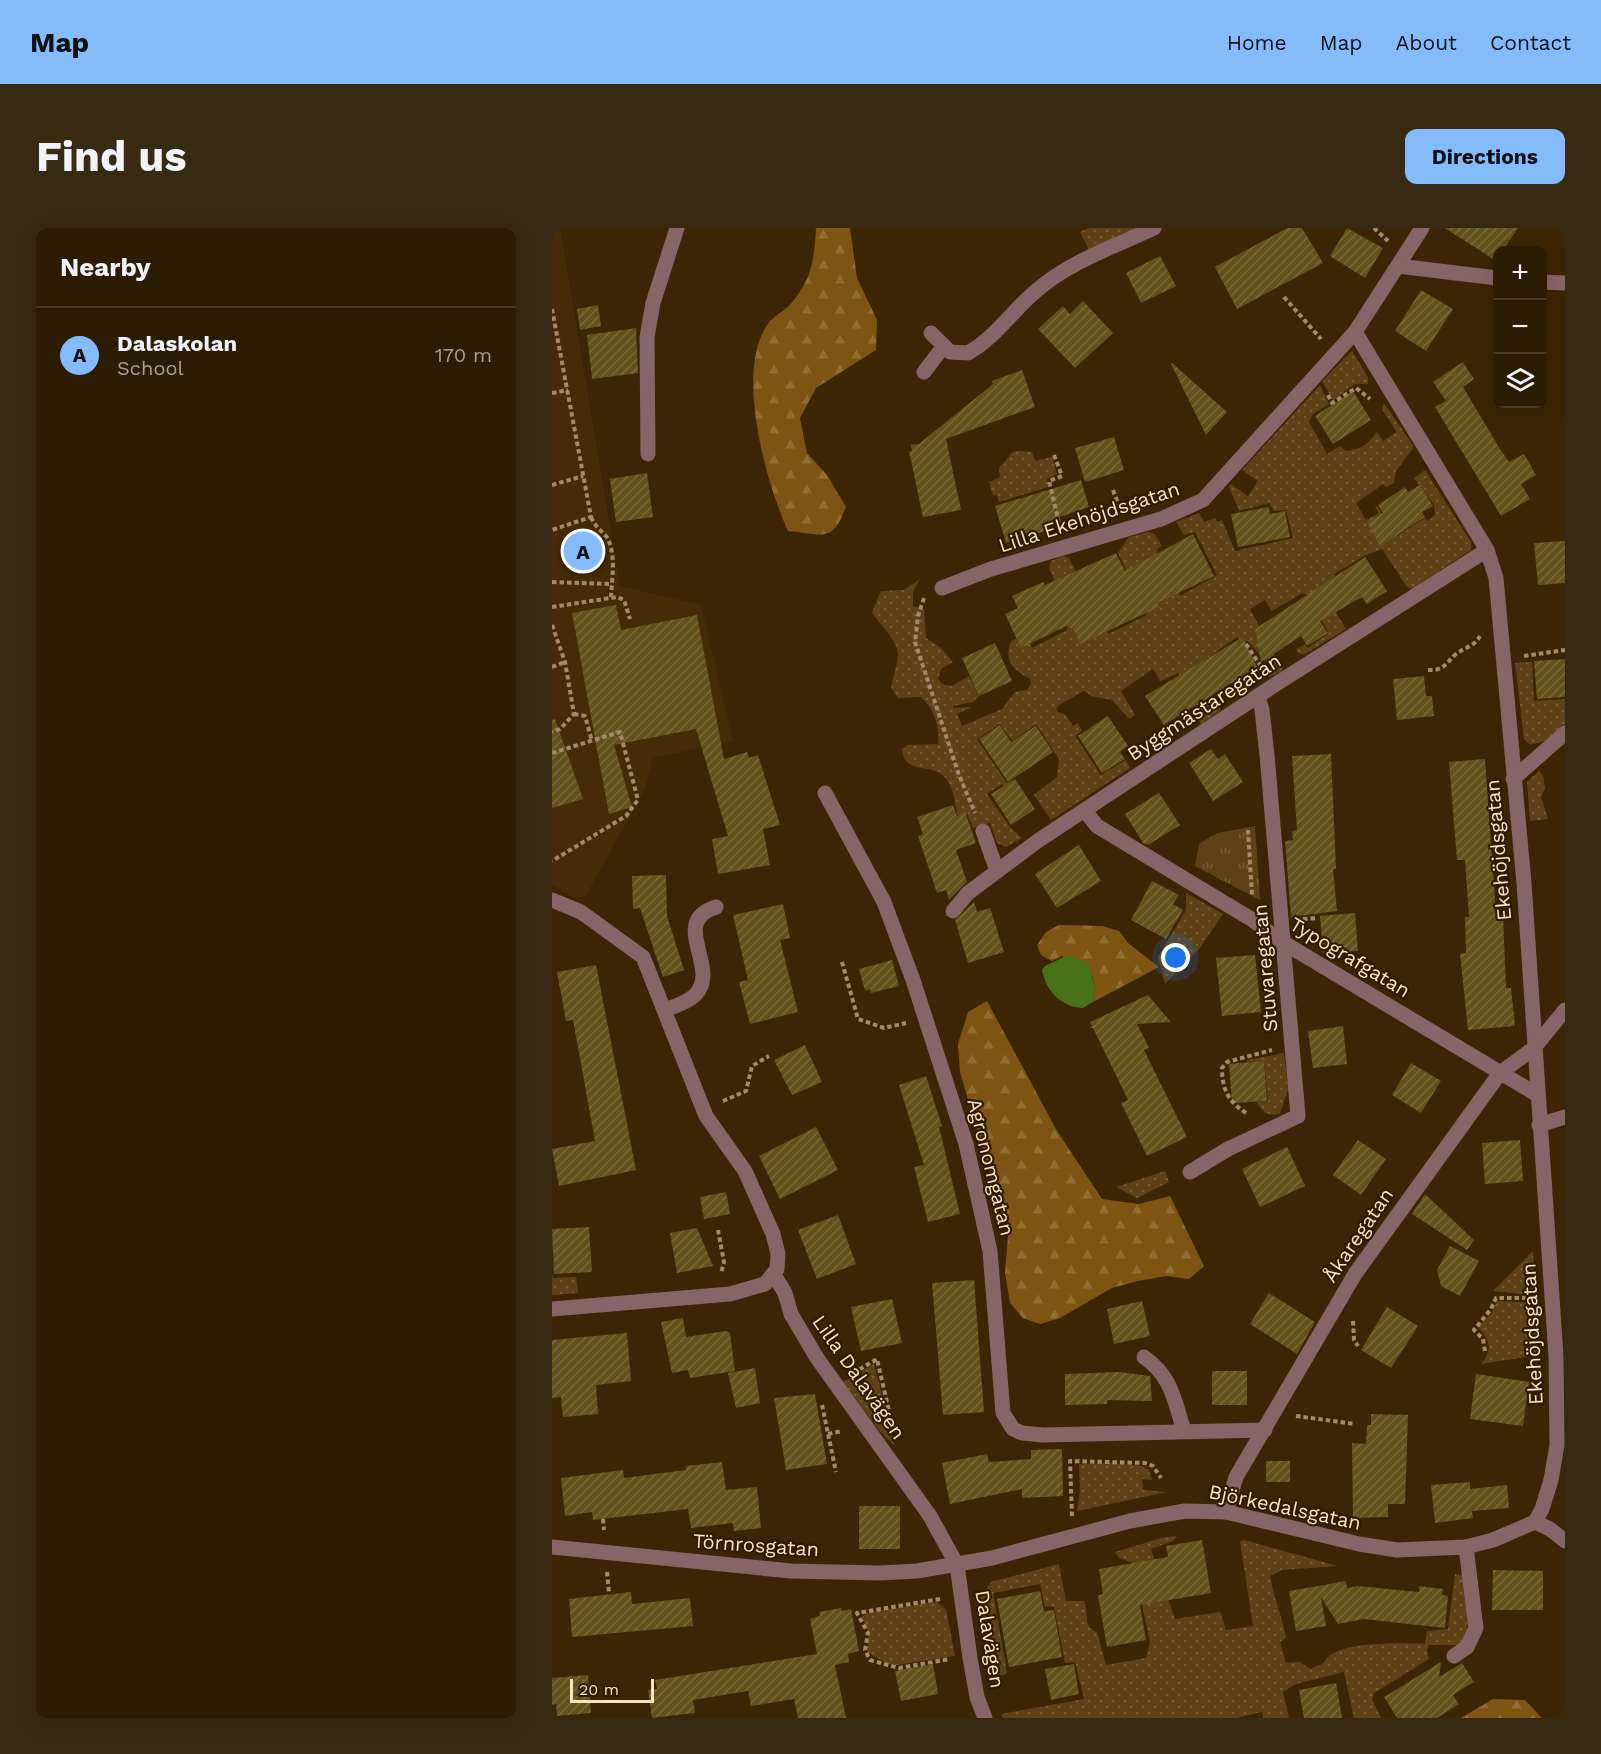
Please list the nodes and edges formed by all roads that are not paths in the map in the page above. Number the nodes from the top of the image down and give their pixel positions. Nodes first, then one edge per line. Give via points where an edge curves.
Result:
1 (677, 228) edge
2 (1154, 228) edge
3 (1422, 228) edge
4 (1398, 266) junction
5 (1493, 278) edge
6 (1547, 282) edge
7 (1565, 284) edge
8 (1355, 332) junction
9 (931, 333) dead end
10 (944, 345) junction
11 (924, 372) dead end
12 (648, 454) dead end
13 (1487, 550) junction
14 (942, 588) road end
15 (1258, 696) junction
16 (1565, 732) edge
17 (1513, 779) junction
18 (825, 794) dead end
19 (1085, 811) junction
20 (983, 831) road end
21 (997, 871) junction
22 (552, 900) edge
23 (716, 907) dead end
24 (953, 911) dead end
25 (1284, 943) junction
26 (665, 1010) junction
27 (1565, 1010) edge
28 (1533, 1049) junction
29 (1500, 1073) junction
30 (1536, 1094) junction
31 (1565, 1117) edge
32 (1539, 1125) junction
33 (1190, 1172) dead end
34 (774, 1275) junction
35 (552, 1309) edge
36 (1561, 1356) edge
37 (1144, 1357) dead end
38 (1561, 1428) edge
39 (1265, 1430) junction
40 (1184, 1431) junction
41 (1226, 1512) junction
42 (1535, 1522) junction
43 (1565, 1541) edge
44 (552, 1547) edge
45 (1466, 1547) junction
46 (957, 1565) junction
47 (1454, 1656) dead end
48 (986, 1718) edge

1 - 12 street via 653,303 647,337
2 - 10 street via 1058,274 974,350 960,354 950,352
3 - 4 street
4 - 5 street
4 - 8 street
6 - 7 street
8 - 13 street, Ekehöjdsgatan
8 - 14 street, Lilla Ekehöjdsgatan via 1197,504
9 - 10 street
10 - 11 street
13 - 15 street, Byggmästaregatan
13 - 17 street, Ekehöjdsgatan via 1497,587
15 - 19 street, Byggmästaregatan
15 - 25 street, Stuvaregatan
16 - 17 street
17 - 28 street, Ekehöjdsgatan via 1524,883
18 - 40 street, Agronomgatan via 884,902 963,1134 990,1251 999,1396 1006,1421 1022,1433 1043,1435
19 - 21 street, Byggmästaregatan
19 - 25 street, Typografgatan via 1097,826
20 - 21 street
21 - 24 street, Byggmästaregatan via 968,893
22 - 26 street via 581,912 643,957
23 - 26 street via 697,916 695,925 702,985 686,1002
25 - 29 street, Typografgatan
25 - 33 street, Stuvaregatan via 1298,1116
26 - 34 street via 704,1110 745,1171 773,1234 778,1254
27 - 28 street, Åkaregatan
28 - 29 street, Åkaregatan
28 - 30 street, Ekehöjdsgatan
29 - 30 street, Typografgatan
29 - 39 street, Åkaregatan via 1354,1274
30 - 32 street, Ekehöjdsgatan
31 - 32 street
32 - 36 street, Ekehöjdsgatan via 1551,1300
34 - 35 street via 765,1284 721,1294
34 - 46 street, Lilla Dalavägen via 791,1314 930,1516
36 - 38 street, Ekehöjdsgatan
37 - 40 street via 1164,1372
38 - 42 street, Ekehöjdsgatan via 1551,1480
39 - 40 street, Agronomgatan
39 - 41 street, Åkaregatan via 1236,1477
41 - 45 street, Björkedalsgatan via 1392,1549
41 - 46 street, Björkedalsgatan via 1185,1511 1152,1516
42 - 43 street
42 - 45 street, Björkedalsgatan
44 - 46 street, Törnrosgatan via 791,1571 880,1573
45 - 47 street via 1476,1628 1467,1647
46 - 48 street, Dalavägen via 977,1697

